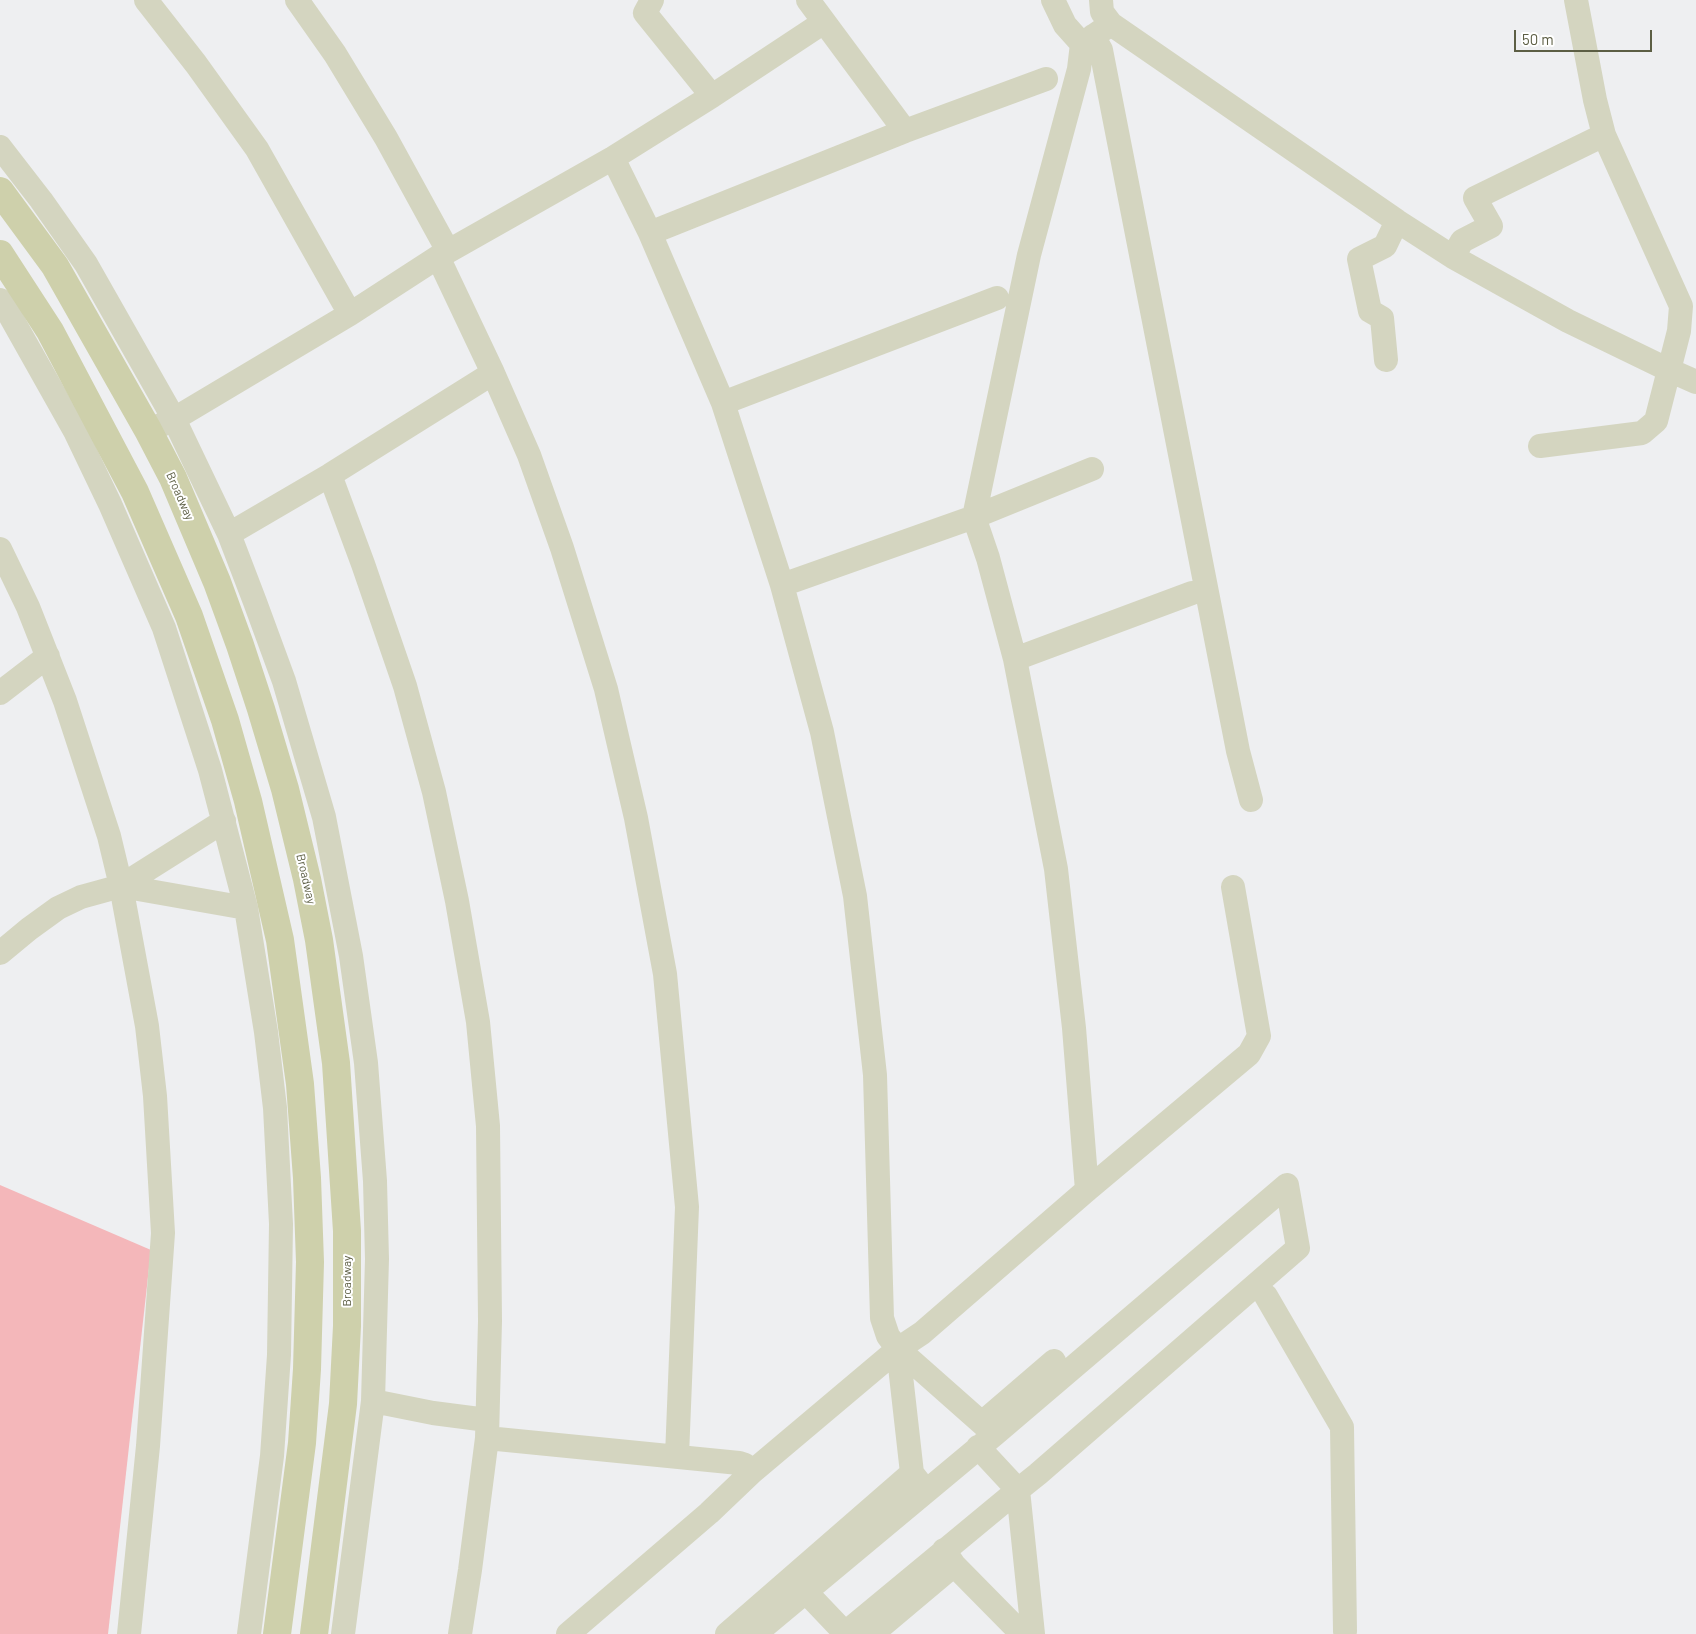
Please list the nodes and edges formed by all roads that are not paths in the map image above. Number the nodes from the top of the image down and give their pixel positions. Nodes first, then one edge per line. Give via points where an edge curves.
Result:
1 (146, 0) edge
2 (297, 0) edge
3 (652, 0) edge
4 (808, 0) edge
5 (1053, 0) edge
6 (1101, 0) edge
7 (1576, 0) edge
8 (824, 22) junction
9 (1095, 35) junction
10 (1046, 79) dead end
11 (712, 96) junction
12 (905, 131) junction
13 (1604, 135) junction
14 (0, 147) edge
15 (613, 158) junction
16 (0, 191) edge
17 (1397, 222) junction
18 (650, 233) junction
19 (0, 254) edge
20 (443, 254) junction
21 (1453, 257) junction
22 (996, 298) dead end
23 (0, 300) edge
24 (350, 314) junction
25 (1386, 360) dead end
26 (1669, 370) junction
27 (493, 373) junction
28 (1696, 382) edge
29 (723, 404) junction
30 (174, 419) junction
31 (148, 430) junction
32 (1540, 446) dead end
33 (1092, 469) dead end
34 (330, 475) junction
35 (974, 517) junction
36 (229, 534) junction
37 (0, 549) edge
38 (782, 586) junction
39 (1192, 593) dead end
40 (48, 656) junction
41 (189, 659) junction
42 (1015, 659) junction
43 (0, 693) edge
44 (1251, 800) dead end
45 (224, 821) junction
46 (121, 886) junction
47 (1233, 888) dead end
48 (246, 908) junction
49 (0, 953) edge
50 (336, 1063) junction
51 (366, 1063) junction
52 (298, 1068) junction
53 (270, 1072) junction
54 (1088, 1190) junction
55 (1297, 1270) dead end
56 (1266, 1296) junction
57 (898, 1349) junction
58 (372, 1402) junction
59 (487, 1429) junction
60 (985, 1434) junction
61 (677, 1456) junction
62 (752, 1472) junction
63 (1038, 1474) junction
64 (919, 1482) junction
65 (1018, 1490) junction
66 (949, 1558) junction
67 (805, 1591) junction
68 (1344, 1631) dead end
69 (844, 1633) edge
70 (129, 1634) edge
71 (249, 1634) edge
72 (277, 1634) edge
73 (314, 1634) edge
74 (343, 1634) edge
75 (460, 1634) edge
76 (568, 1634) edge
77 (727, 1634) edge
78 (755, 1634) edge
79 (872, 1634) edge
80 (1022, 1634) edge
81 (1033, 1634) edge

1 - 24 street via 257,149
2 - 20 street via 335,54 386,138
3 - 11 street via 645,12
4 - 8 street
5 - 9 street via 1065,25
6 - 9 street via 1102,12
7 - 13 street
8 - 11 street
8 - 12 street
9 - 17 street
9 - 35 street via 1079,69 1029,256
9 - 44 street via 1101,50 1236,741
10 - 12 street
11 - 15 street
12 - 18 street
13 - 21 street via 1475,198 1491,226 1462,241
13 - 26 street via 1681,306 1679,332
14 - 30 street via 86,264
15 - 18 street
15 - 20 street
16 - 31 main road, Broadway via 55,266
17 - 21 street
17 - 25 street via 1385,246 1359,259 1370,311 1382,318
18 - 29 street
19 - 41 main road via 50,331 135,492 189,616
20 - 24 street
20 - 27 street
21 - 26 street via 1568,320
22 - 29 street
23 - 41 street via 75,431 150,592
24 - 30 street
26 - 28 street
26 - 32 street via 1656,421 1642,433
27 - 34 street
27 - 61 street via 529,455 606,689 636,818 666,974 687,1207
29 - 38 street
30 - 31 street
30 - 36 street
31 - 50 main road, Broadway via 217,582 285,789 319,940
33 - 35 street
34 - 36 street
34 - 59 street via 405,686 434,792 478,1022 488,1136 490,1321
35 - 38 street
35 - 42 street
36 - 51 street via 284,681 324,817 351,956
37 - 40 street
38 - 57 street via 822,732 855,896 876,1075 882,1318 888,1336
39 - 42 street
40 - 43 street
40 - 46 street via 109,836
41 - 45 street via 208,761
41 - 52 main road via 225,720 248,801 280,940
42 - 54 street via 1056,869
45 - 46 street
45 - 48 street
46 - 48 street
46 - 49 street via 81,897 58,908
46 - 70 street via 147,1026 155,1096 163,1233 148,1446
47 - 54 street via 1258,1036 1249,1054
48 - 53 street
50 - 51 street
50 - 73 main road, Broadway via 347,1231 347,1326 343,1404
51 - 58 street via 377,1259
52 - 53 street
52 - 72 main road via 310,1223 307,1369 302,1443
53 - 71 street via 281,1224 279,1355 272,1456
54 - 57 street via 922,1333
55 - 56 street
56 - 63 street via 1048,1483
56 - 68 street via 1342,1427
57 - 60 street
57 - 62 street
57 - 64 street
58 - 59 street via 434,1413
58 - 74 street
59 - 61 street
59 - 75 street
60 - 63 street via 1284,1178 1298,1248
60 - 64 street
60 - 65 street
61 - 62 street via 739,1463
62 - 76 street
63 - 65 street
64 - 67 street
64 - 77 street
65 - 66 street
65 - 81 street
66 - 69 street
66 - 79 street
66 - 80 street
67 - 69 street
67 - 78 street

